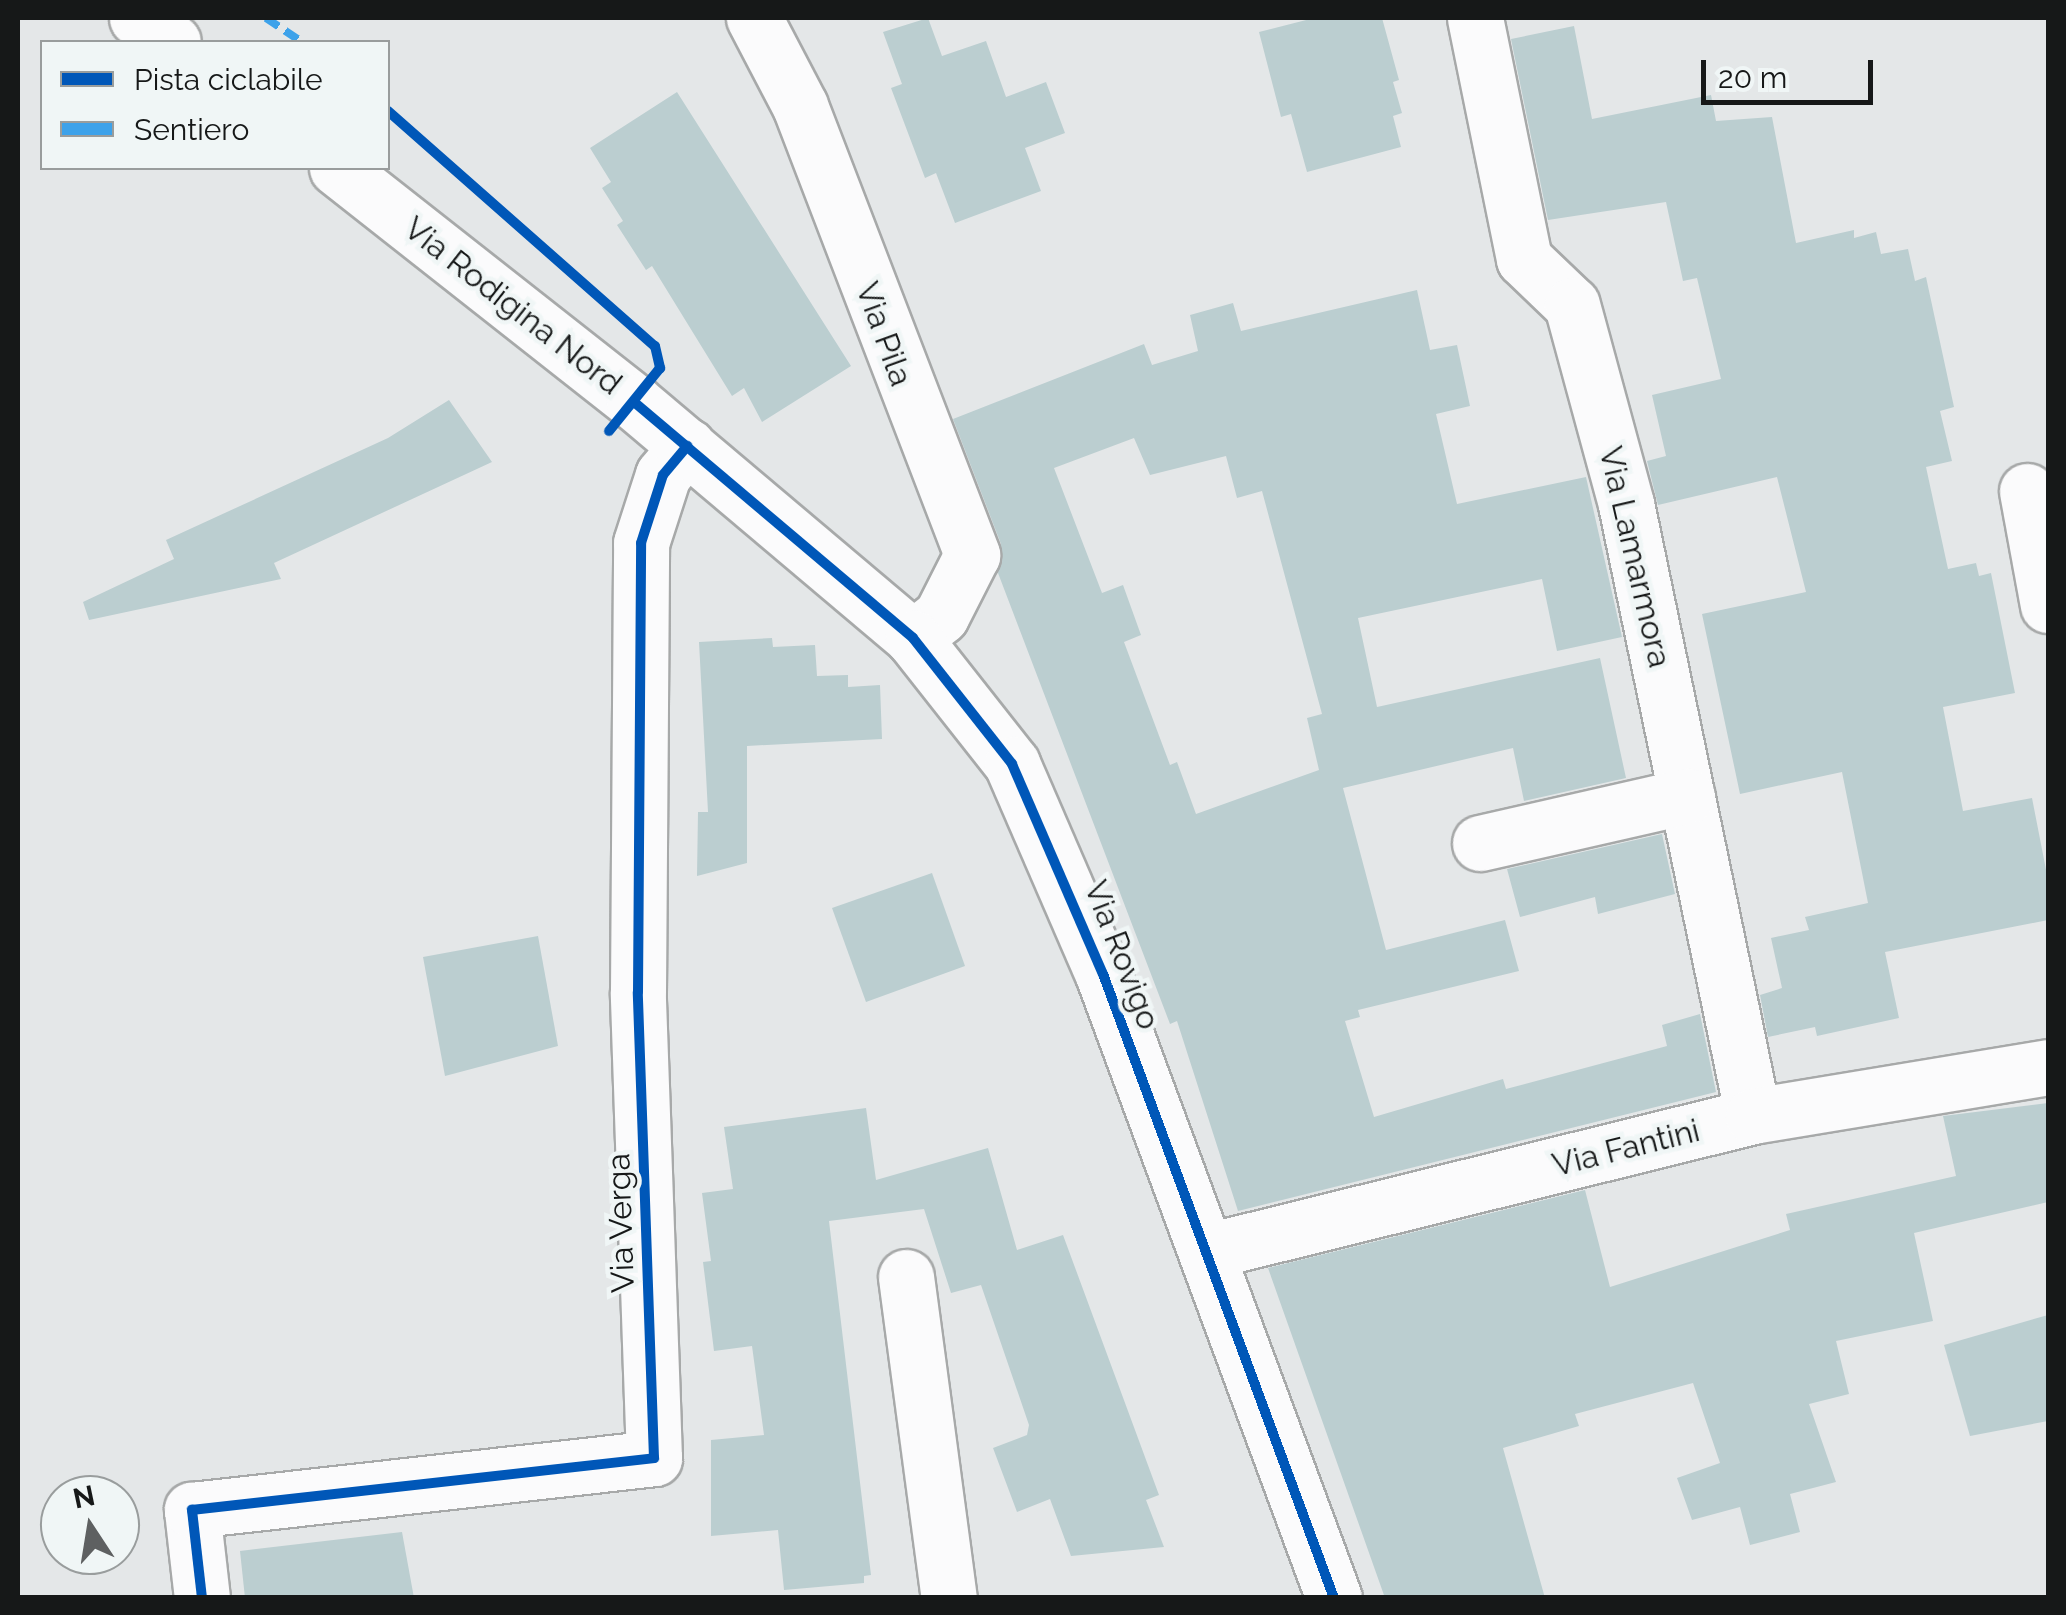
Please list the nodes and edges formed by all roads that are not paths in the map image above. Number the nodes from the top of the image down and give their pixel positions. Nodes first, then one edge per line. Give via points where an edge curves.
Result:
1 (137, 18) edge
2 (754, 18) edge
3 (1475, 18) edge
4 (171, 40) edge
5 (340, 170) edge
6 (687, 446) junction
7 (2027, 490) dead end
8 (2048, 605) edge
9 (913, 638) junction
10 (1687, 796) junction
11 (1480, 842) dead end
12 (2048, 1066) edge
13 (1753, 1116) junction
14 (1208, 1251) junction
15 (906, 1277) dead end
16 (202, 1598) edge
17 (949, 1598) edge
18 (1334, 1598) edge

1 - 4 street
2 - 9 street, Via Pila via 800,106 972,555 941,616
3 - 10 street, Via Lamarmora via 1524,259 1572,305 1626,504
5 - 6 street, Via Rodigina Nord
6 - 9 street, Via Rovigo
6 - 16 street, Via Verga via 663,475 641,543 638,992 654,1458 192,1510
7 - 8 street
9 - 14 street, Via Rovigo via 1012,764 1058,859
10 - 11 street
10 - 13 street, Via Lamarmora
12 - 13 street, Via Fantini
13 - 14 street, Via Fantini
14 - 18 street, Via Rovigo
15 - 17 street

